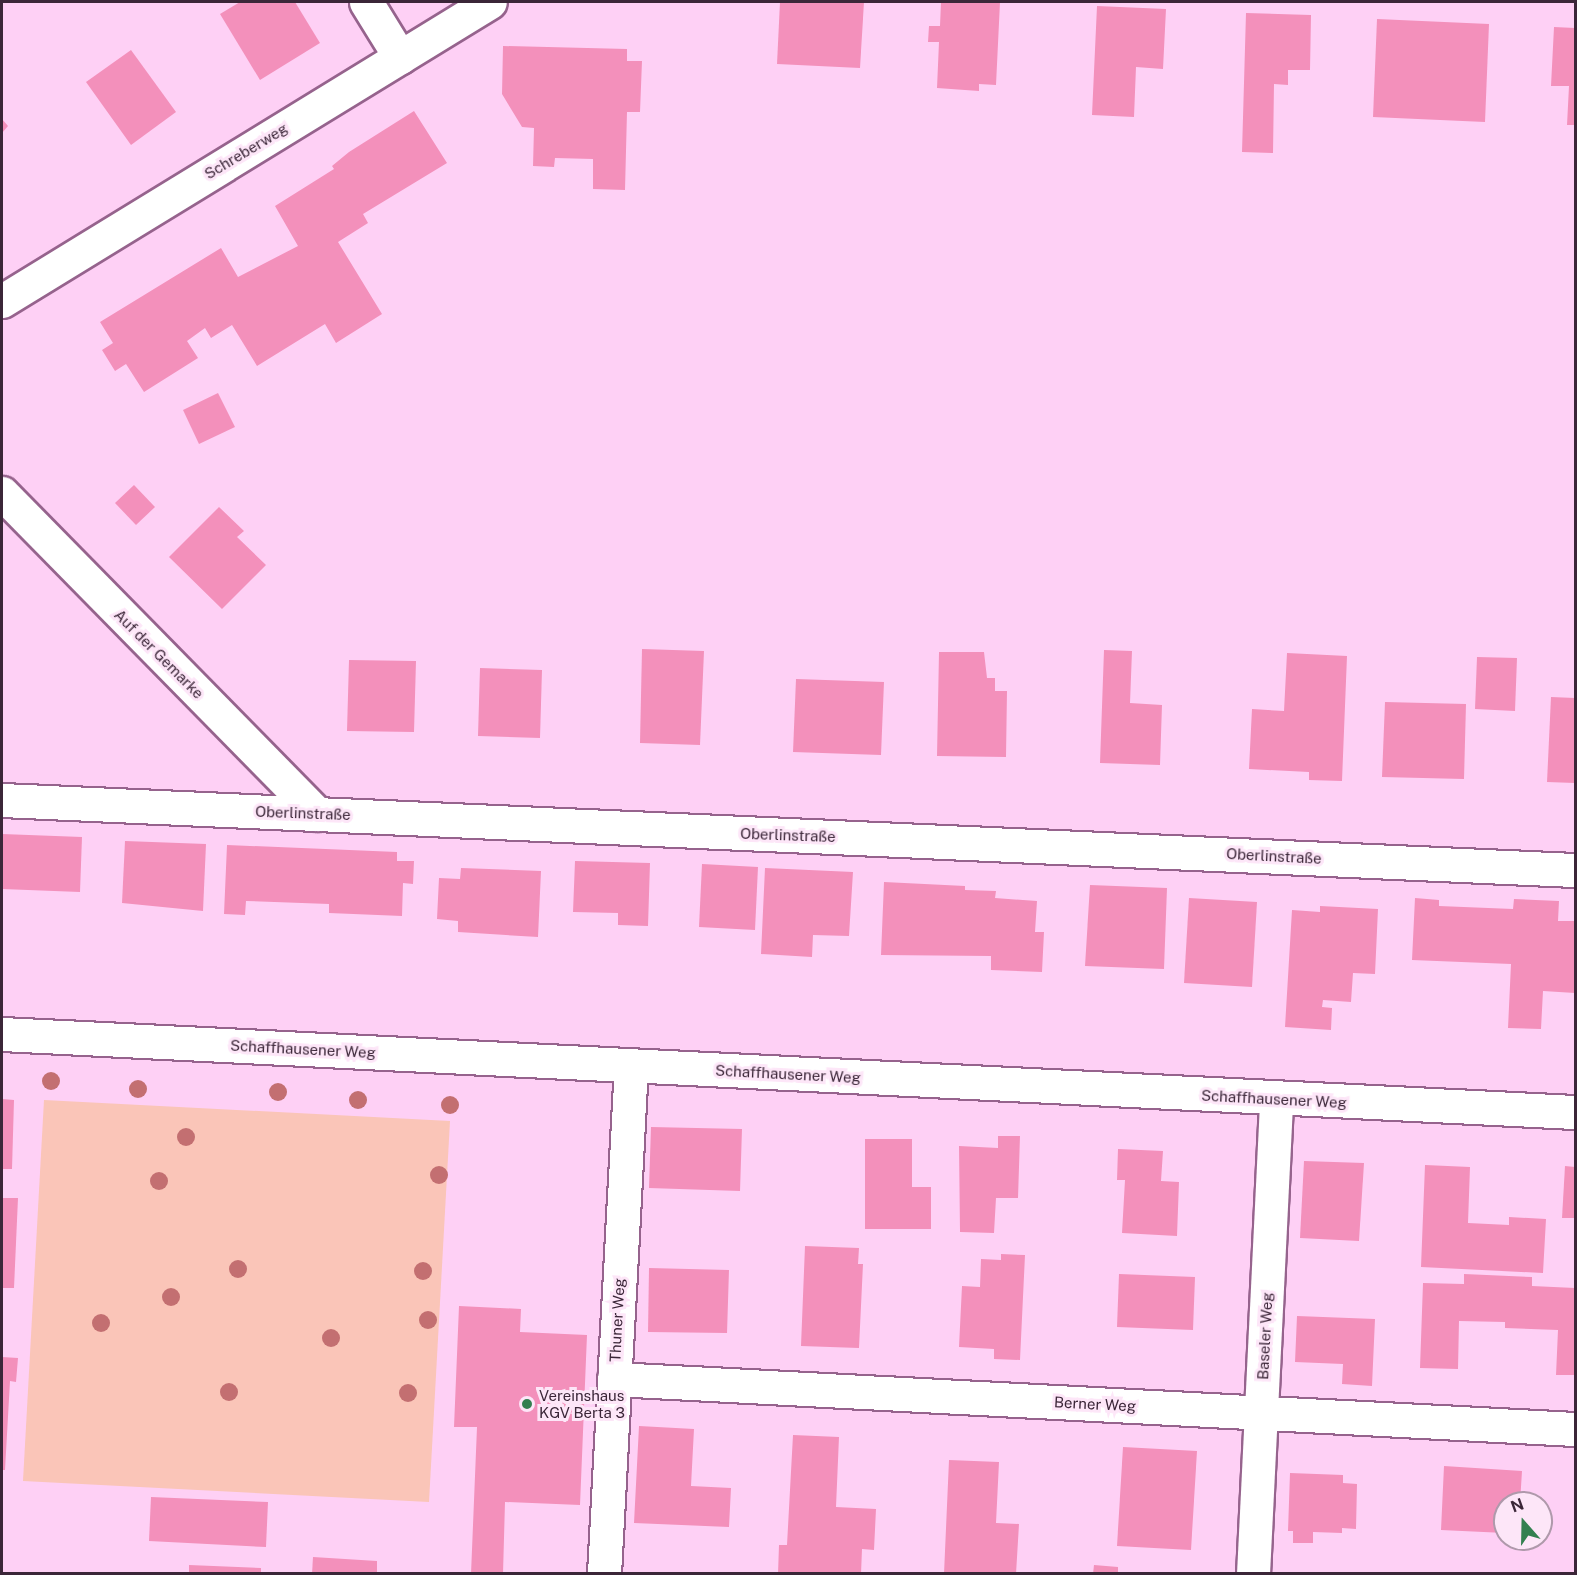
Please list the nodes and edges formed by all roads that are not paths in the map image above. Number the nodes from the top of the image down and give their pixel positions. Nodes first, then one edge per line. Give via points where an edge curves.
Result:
1 (366, 2) edge
2 (490, 2) edge
3 (400, 57) junction
4 (2, 301) edge
5 (2, 494) edge
6 (2, 800) edge
7 (318, 814) junction
8 (1575, 870) edge
9 (2, 1034) edge
10 (631, 1066) junction
11 (1276, 1099) junction
12 (1575, 1112) edge
13 (614, 1379) junction
14 (1262, 1413) junction
15 (1575, 1429) edge
16 (604, 1574) edge
17 (1253, 1574) edge

1 - 3 street
2 - 3 street, Schreberweg
3 - 4 street, Schreberweg
5 - 7 street, Auf der Gemarke
6 - 7 street, Oberlinstraße
7 - 8 street, Oberlinstraße
9 - 10 street, Schaffhausener Weg
10 - 11 street, Schaffhausener Weg
10 - 13 street, Thuner Weg
11 - 12 street, Schaffhausener Weg
11 - 14 street, Baseler Weg
13 - 14 street, Berner Weg
13 - 16 street, Thuner Weg
14 - 15 street, Berner Weg
14 - 17 street, Baseler Weg

